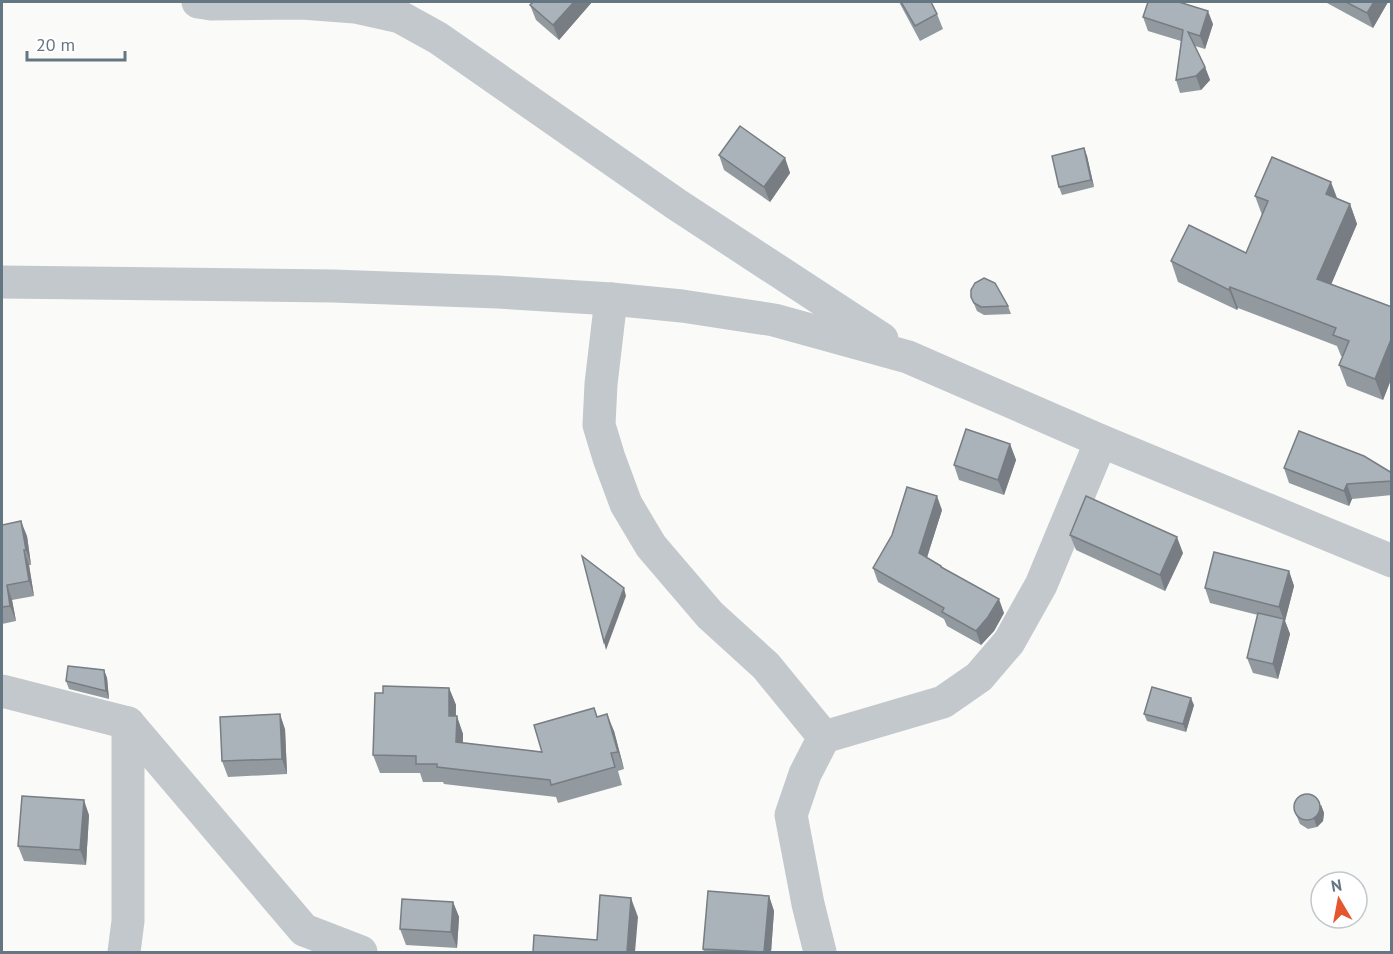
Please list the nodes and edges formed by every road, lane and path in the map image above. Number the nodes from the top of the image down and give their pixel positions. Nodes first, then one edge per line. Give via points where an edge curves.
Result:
1 (198, 2) edge
2 (2, 282) edge
3 (611, 299) junction
4 (908, 357) junction
5 (1101, 441) junction
6 (1392, 561) edge
7 (2, 691) edge
8 (128, 723) junction
9 (824, 737) junction
10 (124, 952) edge
11 (361, 952) edge
12 (820, 952) edge

1 - 4 street via 302,3 355,7 400,17 438,38 675,204
2 - 3 street via 333,286
3 - 4 street via 774,320
3 - 9 street via 599,425 626,504 651,546 710,615 766,666
4 - 5 street
5 - 6 street
5 - 9 street via 1041,585 1009,642 979,677 943,702
7 - 8 street
8 - 10 street via 128,921
8 - 11 street via 304,930
9 - 12 street via 805,774 791,815

